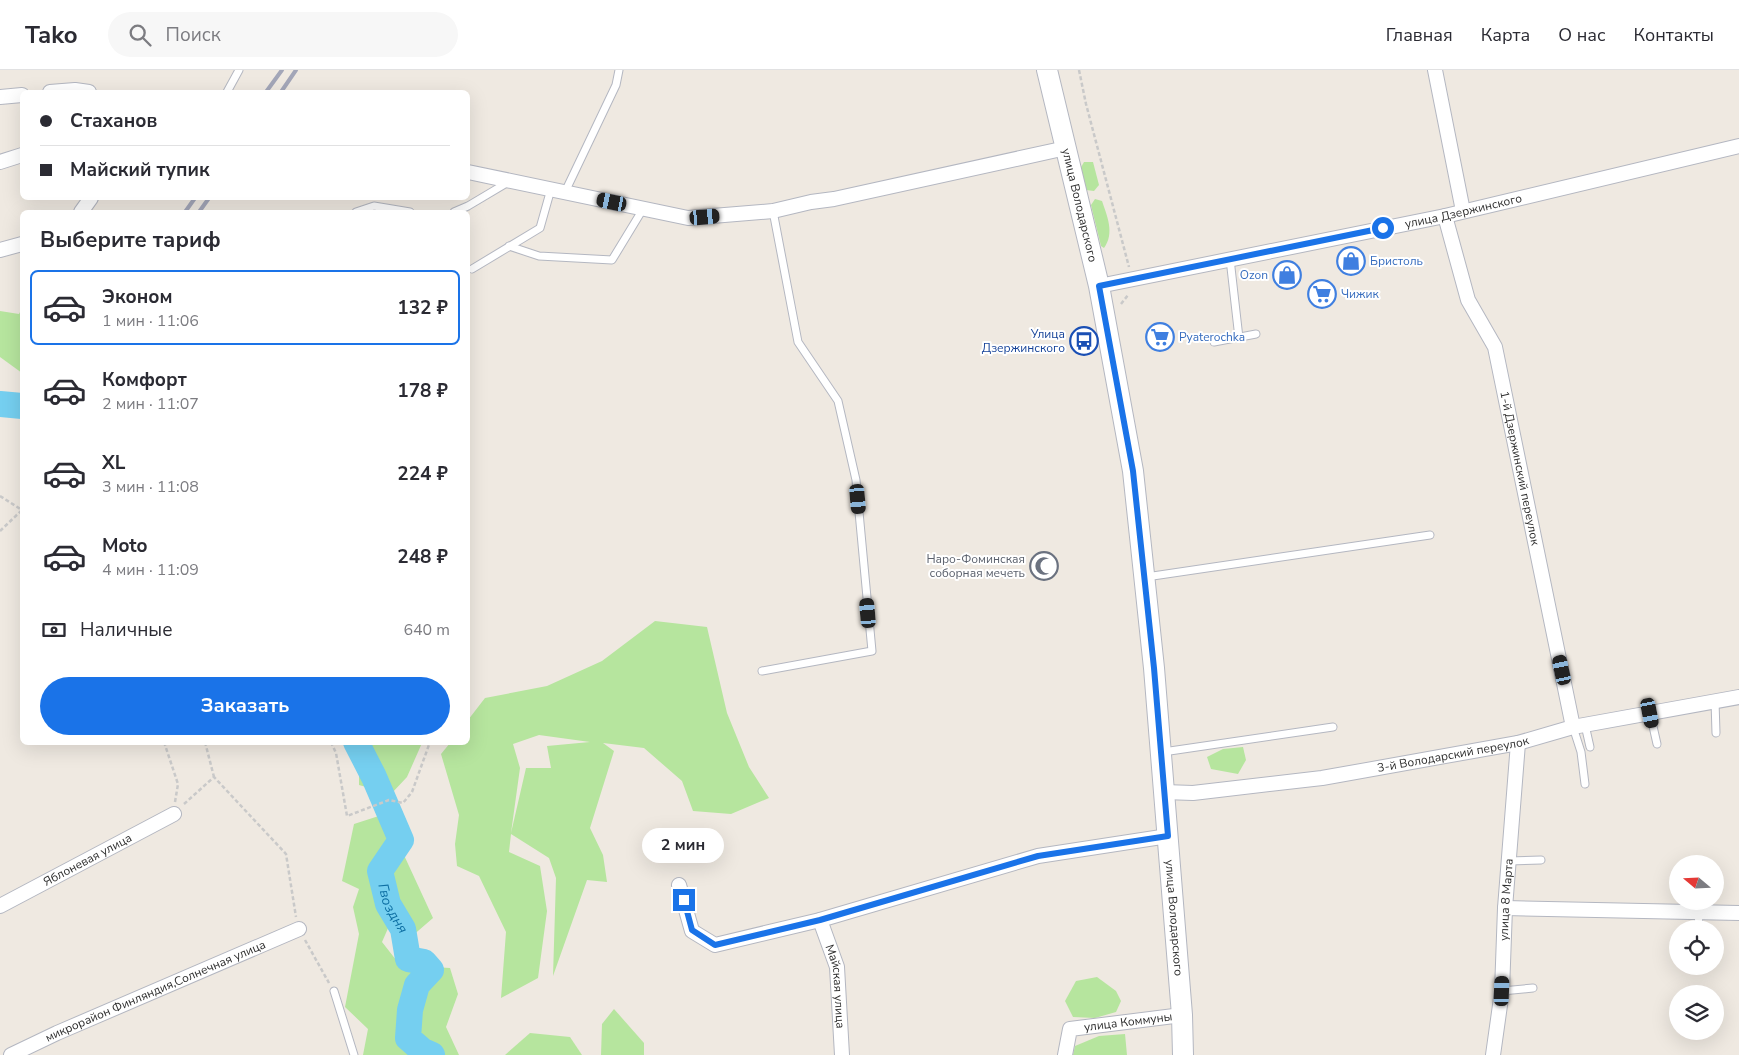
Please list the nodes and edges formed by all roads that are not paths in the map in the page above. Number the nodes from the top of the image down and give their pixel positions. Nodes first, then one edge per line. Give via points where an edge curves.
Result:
1 (239, 70) edge
2 (619, 70) edge
3 (1047, 70) edge
4 (1434, 70) edge
5 (228, 90) edge
6 (20, 95) edge
7 (0, 97) edge
8 (1739, 146) edge
9 (1066, 148) junction
10 (20, 156) edge
11 (0, 162) edge
12 (470, 172) edge
13 (510, 181) junction
14 (551, 190) junction
15 (565, 192) junction
16 (644, 209) junction
17 (362, 210) edge
18 (398, 210) edge
19 (459, 210) edge
20 (773, 211) junction
21 (1463, 211) junction
22 (1445, 216) junction
23 (20, 245) edge
24 (509, 246) junction
25 (0, 250) edge
26 (1230, 259) junction
27 (472, 268) dead end
28 (1099, 286) junction
29 (1256, 334) dead end
30 (1239, 338) junction
31 (1214, 342) dead end
32 (1430, 535) dead end
33 (1144, 577) junction
34 (762, 671) dead end
35 (1739, 697) edge
36 (1715, 701) junction
37 (1650, 713) junction
38 (1579, 726) junction
39 (1333, 727) dead end
40 (1716, 733) dead end
41 (1518, 743) junction
42 (1657, 744) dead end
43 (1590, 747) dead end
44 (1161, 752) junction
45 (1585, 784) dead end
46 (1164, 792) junction
47 (174, 814) road end
48 (1168, 836) junction
49 (1541, 860) dead end
50 (1508, 861) junction
51 (679, 885) dead end
52 (0, 906) edge
53 (1505, 908) junction
54 (1699, 912) junction
55 (1739, 913) edge
56 (820, 920) junction
57 (1699, 920) edge
58 (299, 929) road end
59 (1533, 988) dead end
60 (334, 991) road end
61 (1502, 991) junction
62 (1182, 1015) junction
63 (11, 1055) edge
64 (354, 1055) edge
65 (842, 1055) edge
66 (1065, 1055) edge
67 (1183, 1055) edge
68 (1493, 1055) edge

1 - 5 lane
2 - 15 lane via 616,85
3 - 9 main road, улица Володарского
4 - 21 street
6 - 7 street
8 - 21 street, улица Дзержинского
9 - 20 street
9 - 28 main road, улица Володарского
10 - 11 street
12 - 13 street
13 - 14 street
13 - 19 lane
14 - 15 street
14 - 24 lane via 540,228
15 - 16 street
16 - 20 street via 688,218
16 - 24 lane via 612,260 539,256
17 - 18 lane via 374,206
20 - 34 lane via 798,342 838,401 856,480 872,652
21 - 22 street, улица Дзержинского
22 - 26 street, улица Дзержинского
22 - 38 street, 1-й Дзержинский переулок via 1468,300 1495,347
23 - 25 street
24 - 27 lane
26 - 28 street, улица Дзержинского
26 - 30 lane
28 - 33 main road, улица Володарского via 1133,471
29 - 30 lane
30 - 31 lane
32 - 33 lane
33 - 44 main road, улица Володарского
35 - 36 street, 3-й Володарский переулок
36 - 37 street, 3-й Володарский переулок
36 - 40 lane
37 - 38 street, 3-й Володарский переулок
37 - 42 lane
38 - 41 street, 3-й Володарский переулок
38 - 43 lane
38 - 45 lane
39 - 44 lane
41 - 46 street, 3-й Володарский переулок via 1322,778 1193,793
41 - 50 street, улица 8 Марта
44 - 46 main road, улица Володарского
46 - 48 main road, улица Володарского
47 - 52 street, Яблоневая улица
48 - 56 street via 1038,856
48 - 62 main road, улица Володарского
49 - 50 lane
50 - 53 street, улица 8 Марта
51 - 56 street via 692,930 715,945
53 - 54 street
53 - 61 street, улица 8 Марта
54 - 55 street
54 - 57 lane
56 - 65 street, Майская улица via 837,967
58 - 63 street, микрорайон Финляндия,Солнечная улица
59 - 61 lane
60 - 64 lane
61 - 68 street, улица 8 Марта
62 - 66 street, улица Коммуны via 1070,1029
62 - 67 main road, улица Володарского

